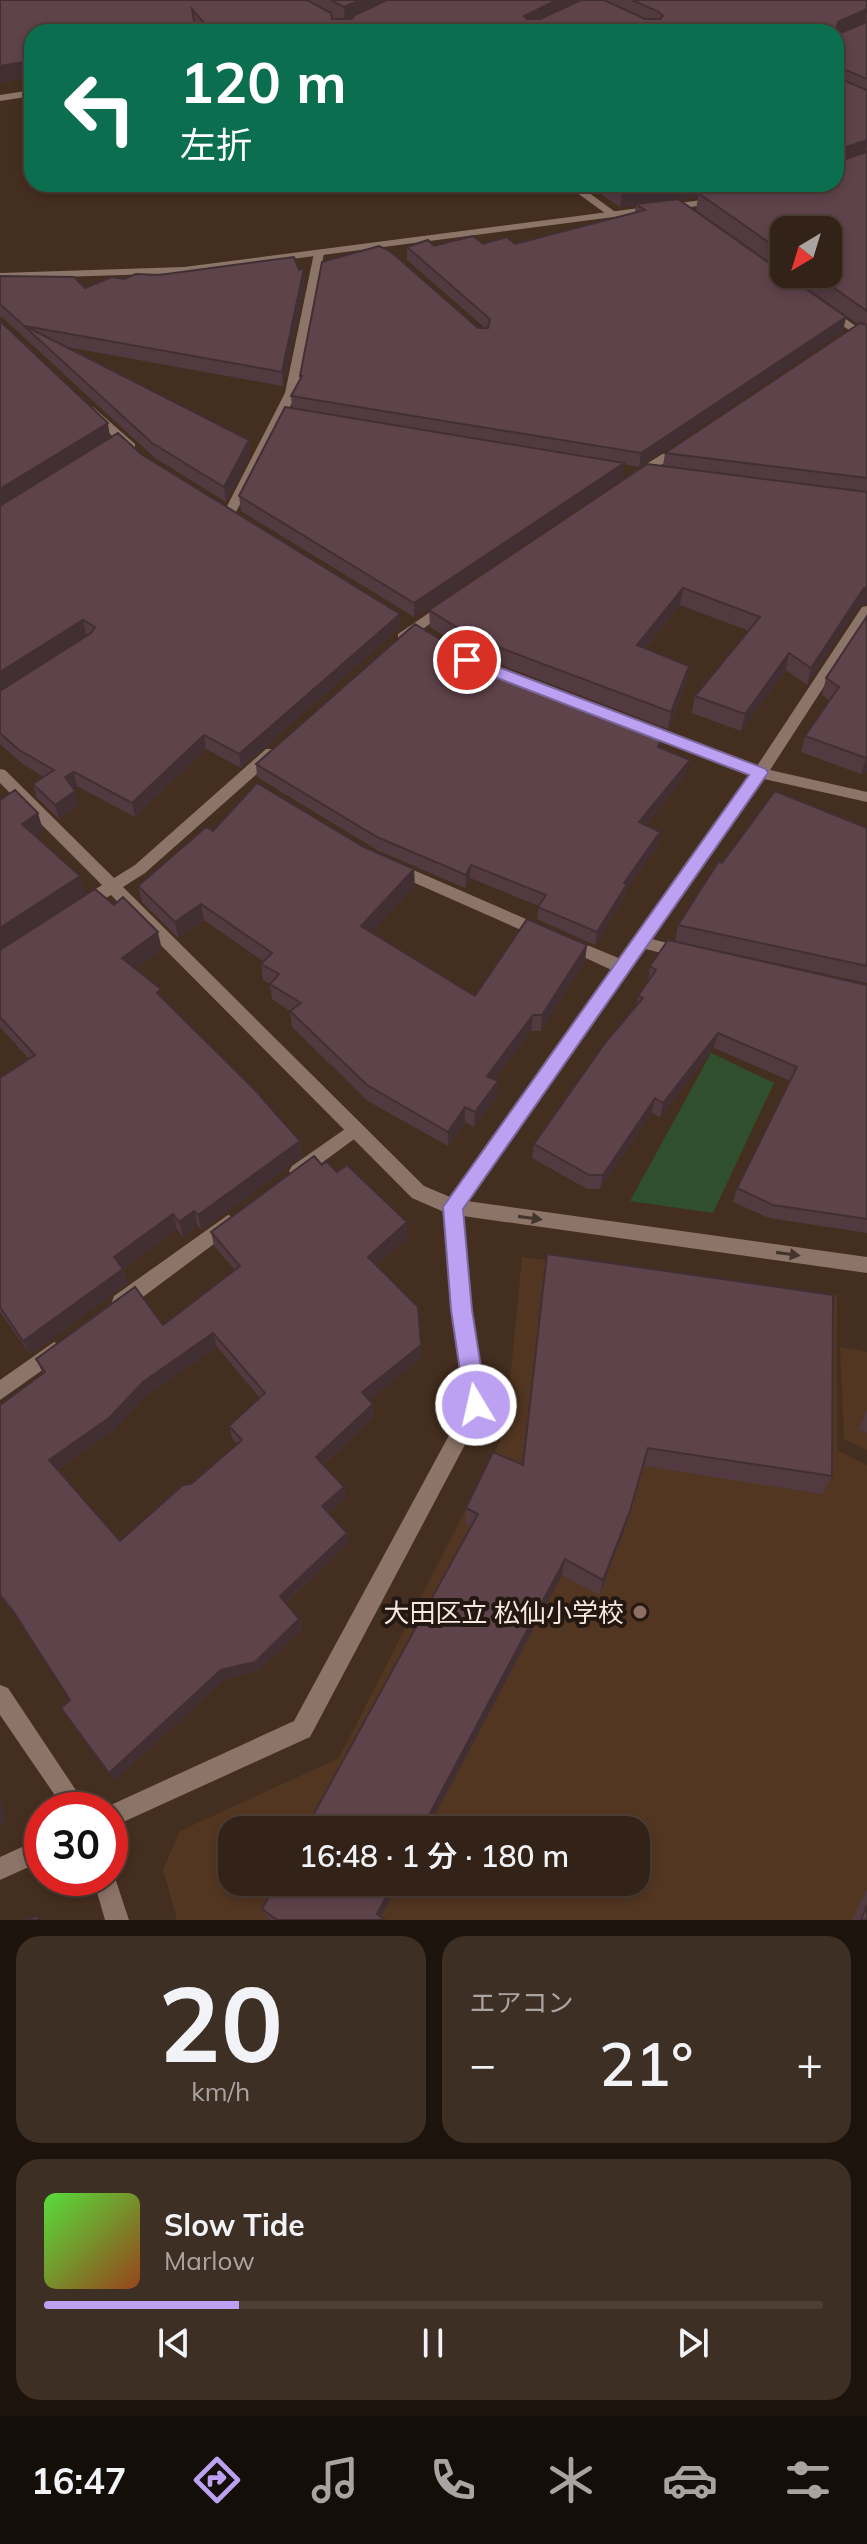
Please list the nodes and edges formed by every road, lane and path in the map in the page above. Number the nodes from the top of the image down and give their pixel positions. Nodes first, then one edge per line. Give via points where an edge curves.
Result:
1 (24, 94) edge
2 (0, 98) edge
3 (581, 192) edge
4 (730, 199) edge
5 (679, 206) junction
6 (613, 214) junction
7 (698, 219) edge
8 (380, 246) junction
9 (319, 253) junction
10 (392, 256) edge
11 (0, 276) edge
12 (820, 305) edge
13 (862, 335) edge
14 (842, 341) edge
15 (77, 396) edge
16 (280, 414) junction
17 (296, 417) edge
18 (121, 438) junction
19 (691, 440) edge
20 (108, 447) edge
21 (140, 455) edge
22 (655, 476) edge
23 (215, 505) edge
24 (229, 514) junction
25 (242, 522) edge
26 (452, 601) edge
27 (867, 610) edge
28 (401, 619) edge
29 (414, 627) junction
30 (427, 635) edge
31 (391, 647) edge
32 (628, 722) edge
33 (288, 739) edge
34 (760, 773) junction
35 (0, 774) edge
36 (867, 797) edge
37 (385, 863) edge
38 (112, 886) junction
39 (77, 909) edge
40 (640, 942) junction
41 (701, 956) edge
42 (622, 967) junction
43 (355, 1129) junction
44 (279, 1185) edge
45 (453, 1207) junction
46 (241, 1213) edge
47 (867, 1265) edge
48 (101, 1316) edge
49 (63, 1344) edge
50 (0, 1391) edge
51 (0, 1696) edge
52 (66, 1792) edge
53 (128, 1809) edge
54 (24, 1858) edge
55 (0, 1869) edge
56 (110, 1896) edge
57 (117, 1920) edge

1 - 2 street
3 - 6 street
4 - 5 street
5 - 6 street
5 - 7 street
6 - 8 street
8 - 9 street
8 - 10 street
9 - 11 street via 168,271
9 - 16 street via 291,393
12 - 13 street
13 - 14 street
15 - 18 street
16 - 17 street
16 - 24 street
18 - 20 street
18 - 21 street
19 - 22 street via 631,476
23 - 24 street
24 - 25 street
26 - 29 street
27 - 34 street
28 - 29 street
29 - 30 street
29 - 31 street
32 - 34 street
33 - 38 street via 248,783
34 - 36 street
34 - 40 street
35 - 38 street
37 - 42 street
38 - 39 street
38 - 43 street
40 - 41 street
40 - 42 street
42 - 45 street
43 - 44 street
43 - 45 street via 418,1192
45 -> 47 street
45 - 53 street via 476,1405 302,1729
46 - 48 street
49 - 50 street
51 - 52 street
54 - 55 street
56 - 57 street

